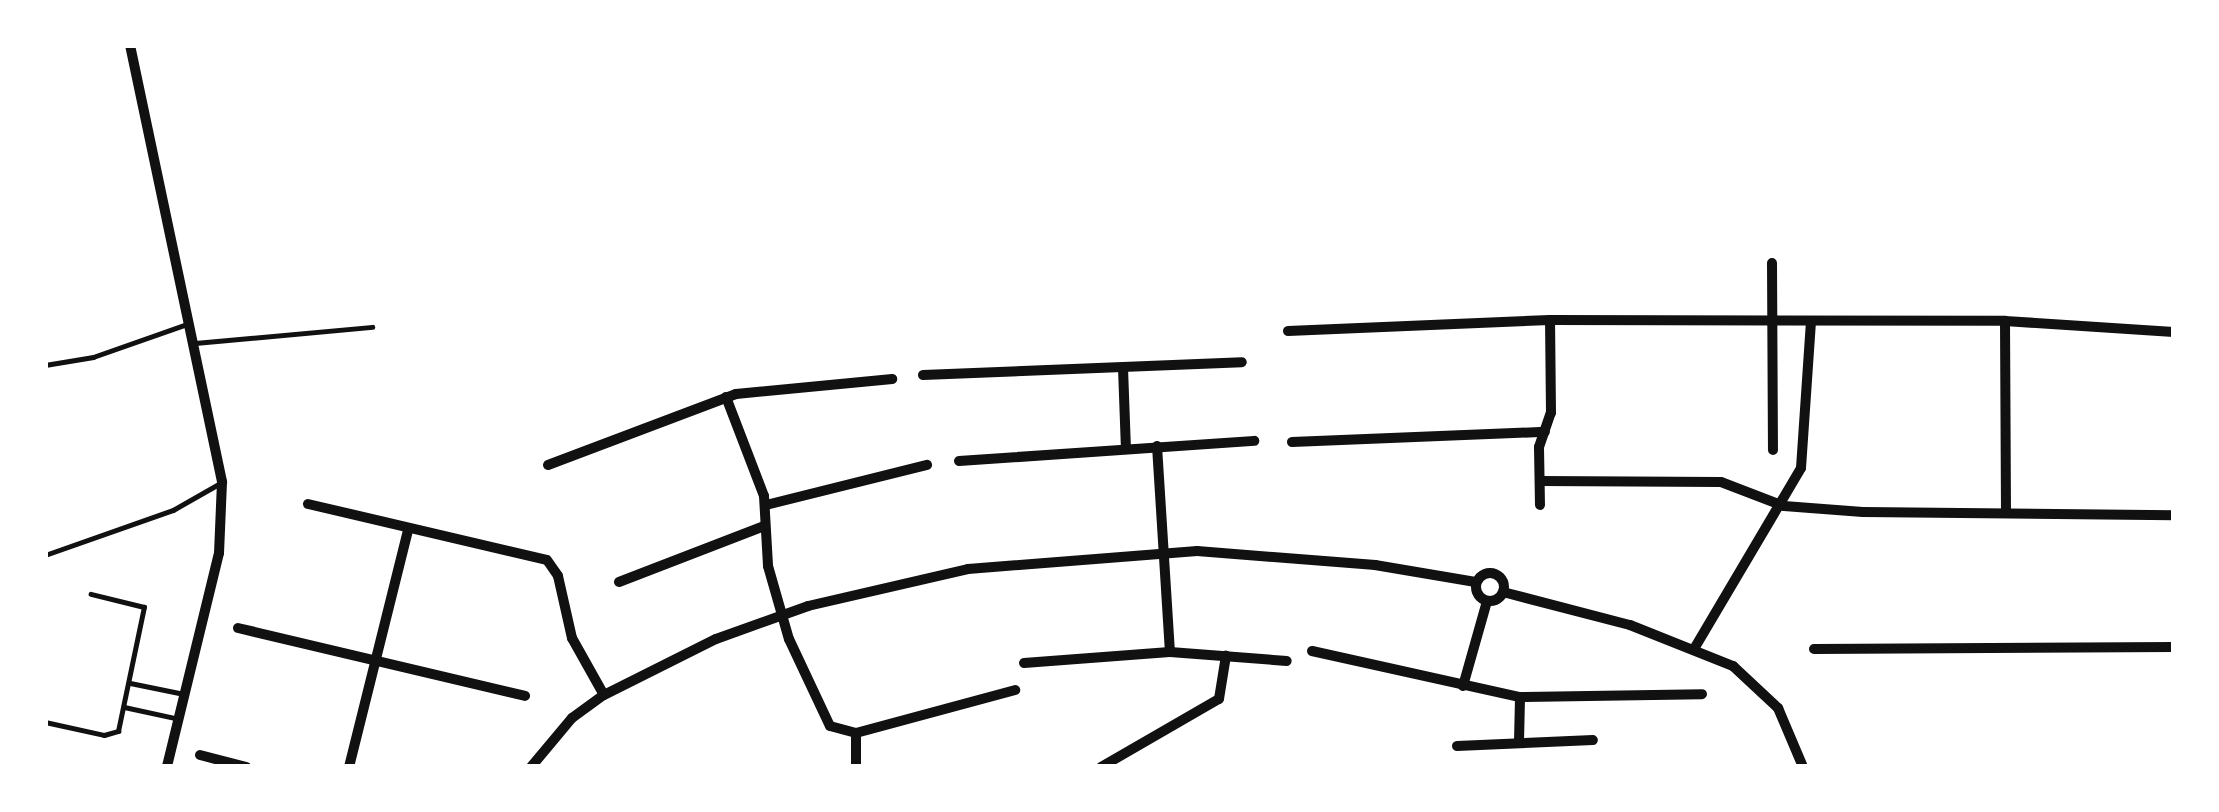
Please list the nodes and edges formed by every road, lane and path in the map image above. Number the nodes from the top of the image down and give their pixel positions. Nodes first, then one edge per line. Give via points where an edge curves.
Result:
1 (130, 45) edge
2 (1772, 263) dead end
3 (1550, 320) junction
4 (1811, 321) junction
5 (2005, 321) junction
6 (191, 323) junction
7 (1772, 324) junction
8 (372, 327) dead end
9 (1288, 331) dead end
10 (2174, 332) edge
11 (196, 343) junction
12 (1242, 362) dead end
13 (45, 366) edge
14 (1123, 368) junction
15 (923, 375) dead end
16 (892, 379) dead end
17 (726, 397) junction
18 (1545, 432) junction
19 (1254, 441) dead end
20 (1292, 442) dead end
21 (1157, 446) junction
22 (1126, 448) junction
23 (1773, 450) dead end
24 (959, 461) dead end
25 (548, 465) dead end
26 (927, 465) dead end
27 (1540, 480) junction
28 (222, 482) junction
29 (308, 504) dead end
30 (1540, 504) dead end
31 (766, 505) junction
32 (1784, 506) junction
33 (2006, 510) junction
34 (2174, 515) edge
35 (764, 526) junction
36 (408, 530) junction
37 (1164, 552) junction
38 (45, 555) edge
39 (619, 582) dead end
40 (1476, 582) junction
41 (1503, 592) junction
42 (91, 594) dead end
43 (1488, 601) junction
44 (784, 614) junction
45 (238, 628) dead end
46 (2174, 647) edge
47 (1694, 649) junction
48 (1814, 649) dead end
49 (1170, 652) junction
50 (1312, 652) dead end
51 (1226, 656) junction
52 (1287, 660) dead end
53 (375, 661) junction
54 (1024, 663) dead end
55 (130, 683) junction
56 (1463, 686) junction
57 (1015, 690) dead end
58 (184, 694) junction
59 (1702, 694) dead end
60 (604, 695) junction
61 (525, 696) dead end
62 (1520, 697) junction
63 (124, 707) junction
64 (179, 719) junction
65 (45, 722) edge
66 (856, 733) junction
67 (1593, 740) dead end
68 (1519, 742) junction
69 (1457, 746) dead end
70 (200, 755) dead end
71 (535, 764) edge
72 (166, 767) edge
73 (246, 767) edge
74 (349, 767) edge
75 (856, 767) edge
76 (1101, 767) edge
77 (1803, 767) edge

1 - 6 street
2 - 7 street
3 - 7 street
3 - 9 street
3 - 18 street via 1551,414
4 - 5 street
4 - 7 street
4 - 32 street via 1804,454
5 - 10 street
5 - 33 street
6 - 11 street
6 - 13 lane
7 - 23 street
8 - 11 lane
11 - 28 street
12 - 14 street
14 - 15 street
14 - 22 street
16 - 17 street
17 - 25 street
17 - 31 street
18 - 20 street
18 - 27 street
19 - 21 street
21 - 22 street
21 - 37 street
22 - 24 street
26 - 31 street
27 - 30 street
27 - 32 street via 1721,482
28 - 38 lane via 173,510
28 - 58 street via 219,553
29 - 36 street
31 - 35 street
32 - 33 street
32 - 47 street
33 - 34 street
35 - 39 street
35 - 44 street
36 - 53 street
36 - 60 street via 552,563 572,638
37 - 40 street via 1375,565
37 - 44 street via 985,566
37 - 49 street
40 - 41 street via 1493,572
40 - 43 street via 1476,593
41 - 43 street
41 - 47 street
42 - 55 lane via 144,607
43 - 56 street
44 - 60 street via 716,638
44 - 66 street via 794,655 827,722
45 - 53 street
46 - 48 street
47 - 77 street via 1764,690 1788,724
49 - 51 street
49 - 54 street
50 - 56 street
51 - 52 street
51 - 76 street via 1218,699
53 - 61 street
53 - 74 street
55 - 58 lane
55 - 63 lane
56 - 62 street
57 - 66 street
58 - 64 street
59 - 62 street
60 - 71 street via 572,718
62 - 68 street
63 - 64 lane
63 - 65 lane via 111,735
64 - 72 street
66 - 75 street
67 - 68 street
68 - 69 street
70 - 73 street

